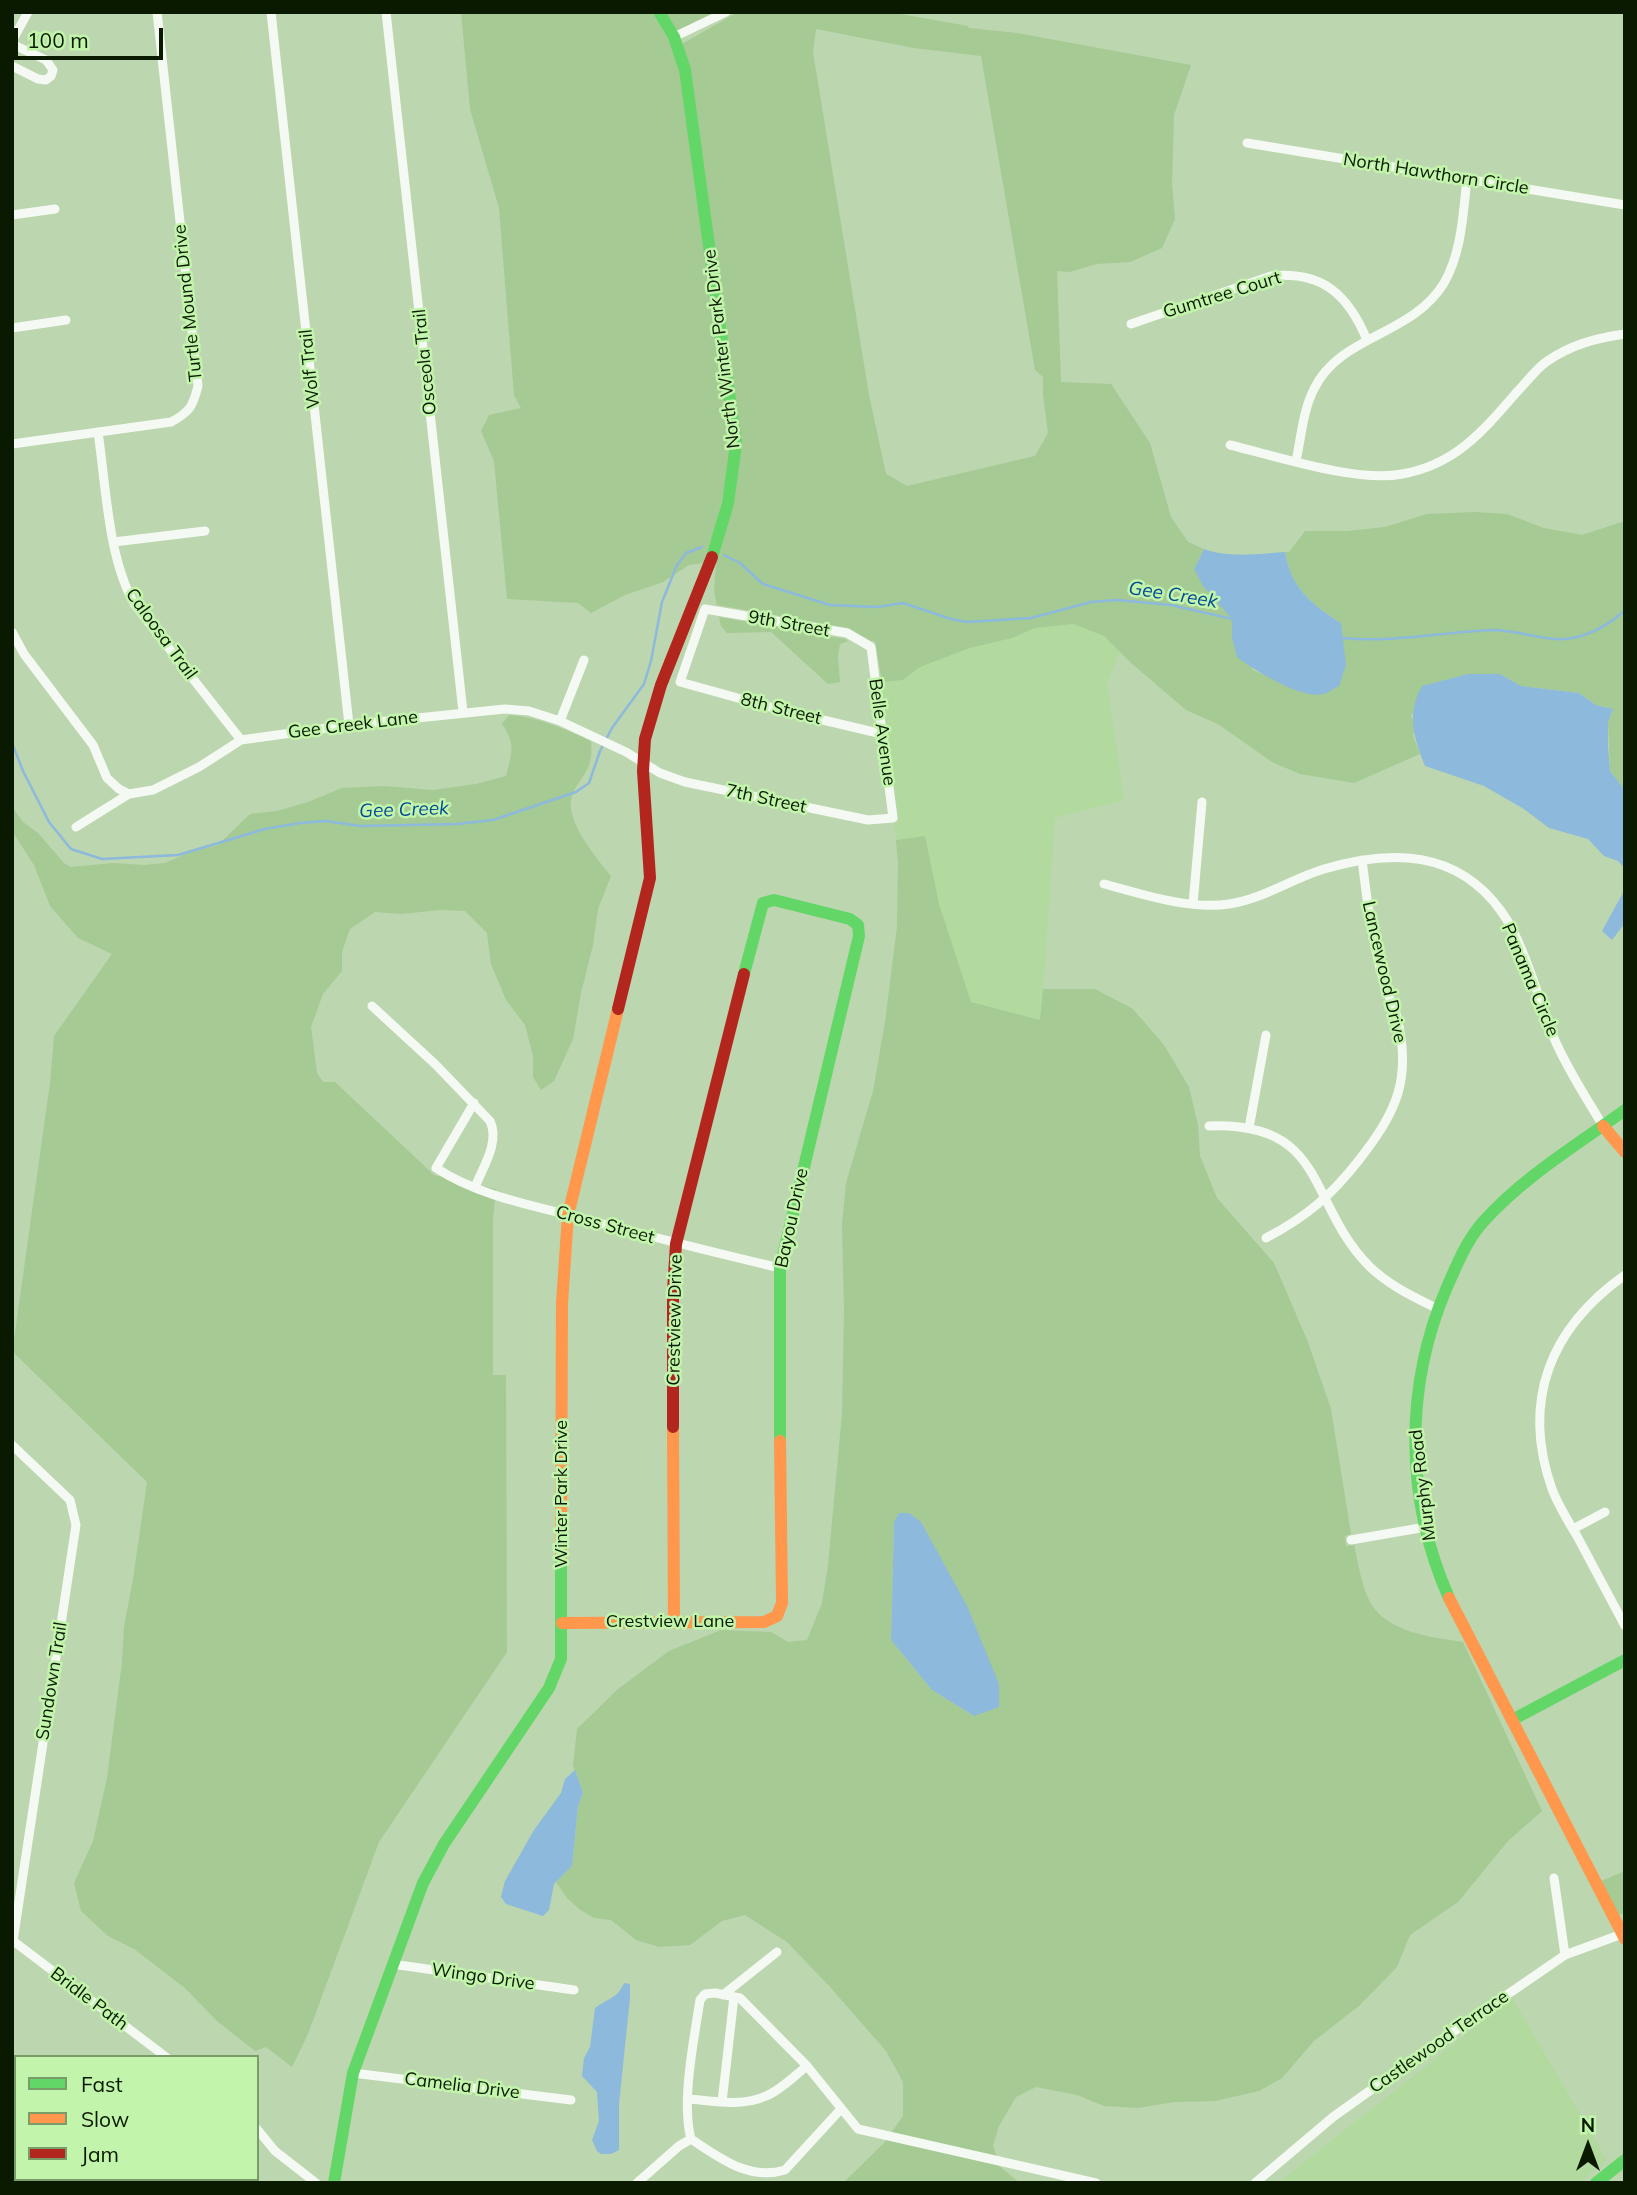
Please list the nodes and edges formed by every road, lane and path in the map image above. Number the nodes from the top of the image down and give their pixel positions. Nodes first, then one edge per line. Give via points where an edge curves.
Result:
1 (27, 12) edge
2 (157, 12) edge
3 (271, 12) edge
4 (386, 12) edge
5 (659, 12) edge
6 (726, 12) edge
7 (674, 37) junction
8 (12, 43) edge
9 (12, 66) edge
10 (1247, 143) dead end
11 (1467, 179) junction
12 (1625, 205) edge
13 (55, 209) dead end
14 (12, 215) edge
15 (66, 320) dead end
16 (1131, 324) dead end
17 (12, 328) edge
18 (1625, 334) edge
19 (1367, 340) junction
20 (98, 432) junction
21 (12, 444) edge
22 (1230, 445) dead end
23 (1296, 461) junction
24 (205, 531) dead end
25 (114, 542) junction
26 (12, 632) edge
27 (870, 647) joint
28 (584, 660) dead end
29 (680, 682) joint
30 (463, 712) junction
31 (560, 721) junction
32 (349, 725) junction
33 (882, 734) junction
34 (241, 740) junction
35 (642, 762) junction
36 (129, 794) junction
37 (1202, 802) dead end
38 (893, 818) joint
39 (76, 827) dead end
40 (1362, 860) junction
41 (1104, 884) dead end
42 (763, 903) joint
43 (1193, 904) junction
44 (372, 1006) dead end
45 (1266, 1035) dead end
46 (474, 1103) junction
47 (1625, 1110) edge
48 (1209, 1126) dead end
49 (1603, 1126) junction
50 (1249, 1128) junction
51 (1625, 1152) edge
52 (475, 1187) junction
53 (1325, 1200) junction
54 (568, 1215) junction
55 (1266, 1238) dead end
56 (676, 1244) junction
57 (780, 1268) junction
58 (1625, 1275) edge
59 (1438, 1309) junction
60 (12, 1445) edge
61 (1605, 1513) dead end
62 (1426, 1527) junction
63 (1573, 1529) junction
64 (1350, 1540) dead end
65 (777, 1616) joint
66 (674, 1622) junction
67 (562, 1623) junction
68 (1625, 1626) edge
69 (1625, 1660) edge
70 (1513, 1720) junction
71 (1554, 1878) dead end
72 (1624, 1937) edge
73 (13, 1940) edge
74 (777, 1952) dead end
75 (1565, 1955) junction
76 (392, 1964) junction
77 (574, 1990) dead end
78 (723, 1995) junction
79 (734, 1997) junction
80 (163, 2055) edge
81 (807, 2066) junction
82 (353, 2073) junction
83 (689, 2099) junction
84 (571, 2100) dead end
85 (722, 2102) junction
86 (841, 2109) junction
87 (259, 2131) edge
88 (691, 2139) junction
89 (1625, 2160) edge
90 (316, 2183) edge
91 (334, 2183) edge
92 (636, 2183) edge
93 (1096, 2183) edge
94 (1255, 2183) edge
95 (1597, 2183) edge

1 - 8 street
2 - 20 street, Turtle Mound Drive via 198,386 194,404 171,422
3 - 32 street, Wolf Trail
4 - 30 street, Osceola Trail
5 - 7 street, North Winter Park Drive
6 - 7 street
7 - 35 street, North Winter Park Drive via 685,70 736,443 723,524 655,705
8 - 9 street via 46,60 53,70 46,80
10 - 11 street, North Hawthorn Circle
11 - 12 street, North Hawthorn Circle
11 - 19 street via 1460,236 1444,283 1413,316
13 - 14 street
15 - 17 street
16 - 19 street, Gumtree Court via 1288,274 1309,277 1332,291 1350,307
18 - 23 street via 1588,341 1551,359 1454,456 1418,470 1401,475 1358,474
19 - 23 street via 1332,364 1314,387
20 - 21 street, Turtle Mound Drive
20 - 25 street, Caloosa Trail
22 - 23 street
24 - 25 street
25 - 34 street, Caloosa Trail via 119,571 135,605
26 - 36 street via 93,745 107,778
27 - 29 street, 9th Street via 846,633 705,609
27 - 33 street, Belle Avenue
28 - 31 street
29 - 33 street, 8th Street
30 - 31 street, Gee Creek Lane via 529,711
30 - 32 street, Gee Creek Lane
31 - 35 street, Gee Creek Lane
32 - 34 street, Gee Creek Lane
33 - 38 street, Belle Avenue
34 - 36 street, Gee Creek Lane via 153,790
35 - 38 street, 7th Street via 685,782 868,820
35 - 54 street, Winter Park Drive via 650,878
36 - 39 street, Gee Creek Lane
37 - 43 street
40 - 43 street, Panama Circle via 1322,869 1228,904
40 - 49 street, Panama Circle via 1432,861 1457,871 1488,895 1513,930 1556,1042
40 - 53 street, Lancewood Drive via 1376,950 1396,1014 1403,1070 1391,1112
41 - 43 street, Panama Circle
42 - 56 street, Crestview Drive
42 - 57 street, Bayou Drive via 774,900 850,919 858,925 859,936
44 - 46 street
45 - 50 street
46 - 52 street via 494,1128 494,1141
46 - 52 street, Cross Street via 436,1168
47 - 49 street, Murphy Road
48 - 50 street
49 - 51 street
49 - 59 street, Murphy Road via 1543,1168 1481,1224
50 - 53 street via 1292,1147 1310,1167
52 - 54 street, Cross Street
53 - 55 street, Lancewood Drive
53 - 59 street via 1369,1266 1397,1289
54 - 56 street, Cross Street
54 - 67 street, Winter Park Drive via 562,1303
56 - 57 street, Cross Street
56 - 66 street, Crestview Drive
57 - 65 street, Bayou Drive via 782,1603
58 - 63 street via 1594,1300 1564,1334 1544,1380 1538,1412 1540,1441 1553,1491
59 - 62 street, Murphy Road via 1416,1400
60 - 73 street, Sundown Trail via 70,1500 76,1525
61 - 63 street
62 - 64 street
62 - 70 street, Murphy Road via 1438,1574 1457,1618
63 - 68 street
65 - 66 street, Crestview Lane via 764,1622
66 - 67 street, Crestview Lane
67 - 76 street, Winter Park Drive via 561,1658 550,1688 435,1859
69 - 70 street
70 - 72 street, Murphy Road
71 - 75 street
72 - 75 street, Castlewood Terrace
73 - 80 street, Bridle Path
74 - 78 street
75 - 94 street, Castlewood Terrace via 1344,2109
76 - 77 street, Wingo Drive
76 - 82 street, Winter Park Drive
78 - 79 street
78 - 83 street via 705,1994 700,2000
79 - 81 street
79 - 85 street
81 - 85 street via 768,2096
81 - 86 street
82 - 84 street, Camelia Drive
82 - 91 street, Winter Park Drive
83 - 85 street
83 - 88 street
86 - 88 street via 785,2170 773,2174 749,2172
86 - 93 street via 858,2129
87 - 90 street via 275,2151
88 - 92 street
89 - 95 street

